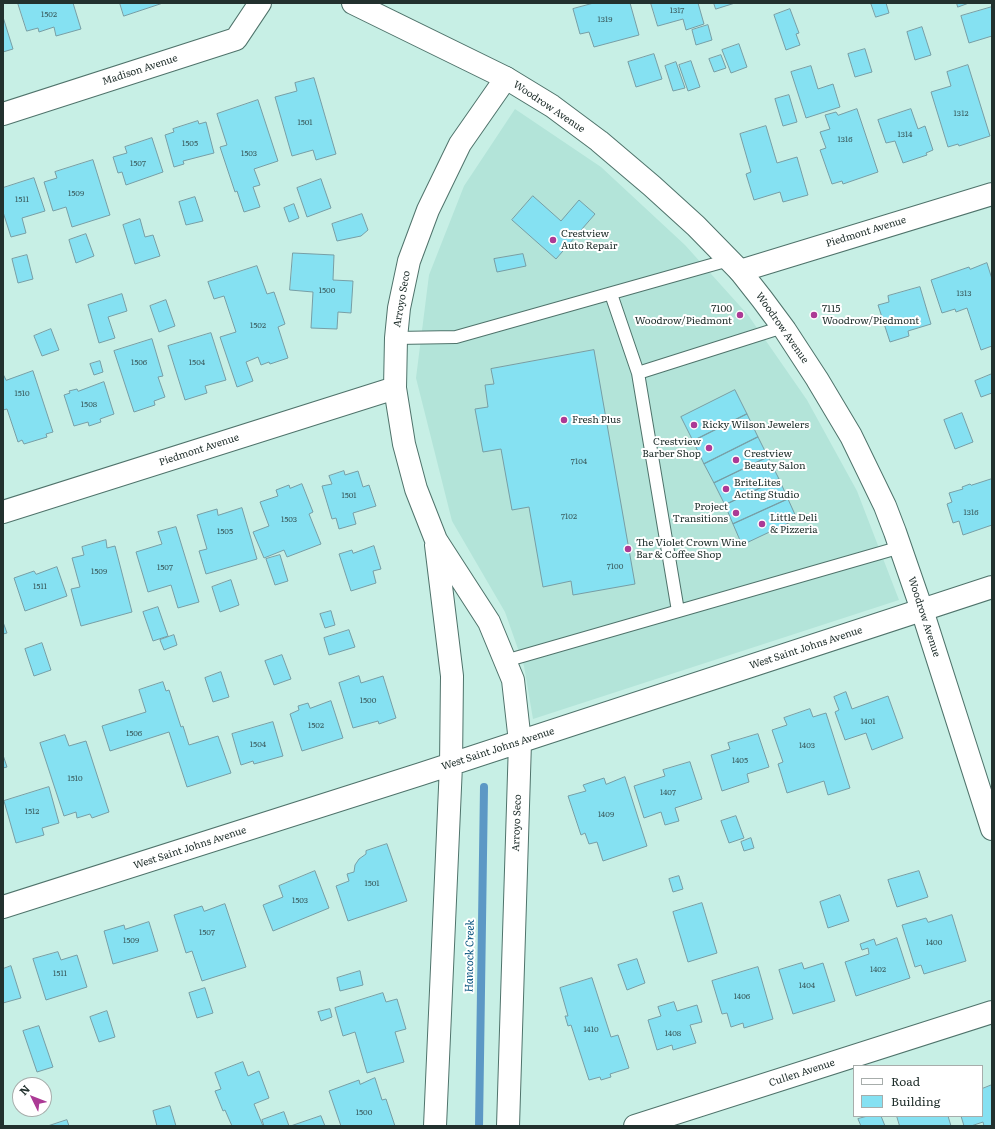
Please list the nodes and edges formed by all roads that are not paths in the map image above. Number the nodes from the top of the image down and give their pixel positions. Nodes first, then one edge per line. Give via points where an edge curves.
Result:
1 (260, 3) edge
2 (353, 3) edge
3 (506, 78) junction
4 (3, 114) edge
5 (992, 194) edge
6 (735, 266) junction
7 (611, 294) junction
8 (783, 327) junction
9 (396, 338) junction
10 (638, 373) junction
11 (394, 388) junction
12 (3, 512) edge
13 (436, 540) junction
14 (901, 547) junction
15 (992, 587) edge
16 (922, 610) junction
17 (678, 611) junction
18 (505, 661) junction
19 (520, 742) junction
20 (451, 764) junction
21 (992, 829) edge
22 (3, 907) edge
23 (992, 1012) edge
24 (435, 1126) edge
25 (508, 1126) edge
26 (635, 1126) edge

1 - 4 street, Madison Avenue via 236,39
2 - 3 street, Woodrow Avenue
3 - 6 street, Woodrow Avenue via 552,106 598,141 696,226
3 - 9 street, Arroyo Seco via 460,144 428,210 409,261 399,308
5 - 6 street, Piedmont Avenue
6 - 7 lane
6 - 8 street, Woodrow Avenue
7 - 9 lane via 456,338
7 - 10 lane
8 - 10 lane
8 - 14 street, Woodrow Avenue via 851,436
9 - 11 street, Arroyo Seco
10 - 17 lane
11 - 12 street, Piedmont Avenue
11 - 13 street, Arroyo Seco via 404,444 416,489
13 - 18 street, Arroyo Seco via 489,622
13 - 20 street, Arroyo Seco via 452,676
14 - 16 street, Woodrow Avenue
14 - 17 lane
15 - 16 street, West Saint Johns Avenue
16 - 19 street, West Saint Johns Avenue
16 - 21 street, Woodrow Avenue
17 - 18 lane
18 - 19 street, Arroyo Seco via 513,680
19 - 20 street, West Saint Johns Avenue
19 - 25 street, Arroyo Seco
20 - 22 street, West Saint Johns Avenue
20 - 24 street, Arroyo Seco
23 - 26 street, Cullen Avenue

